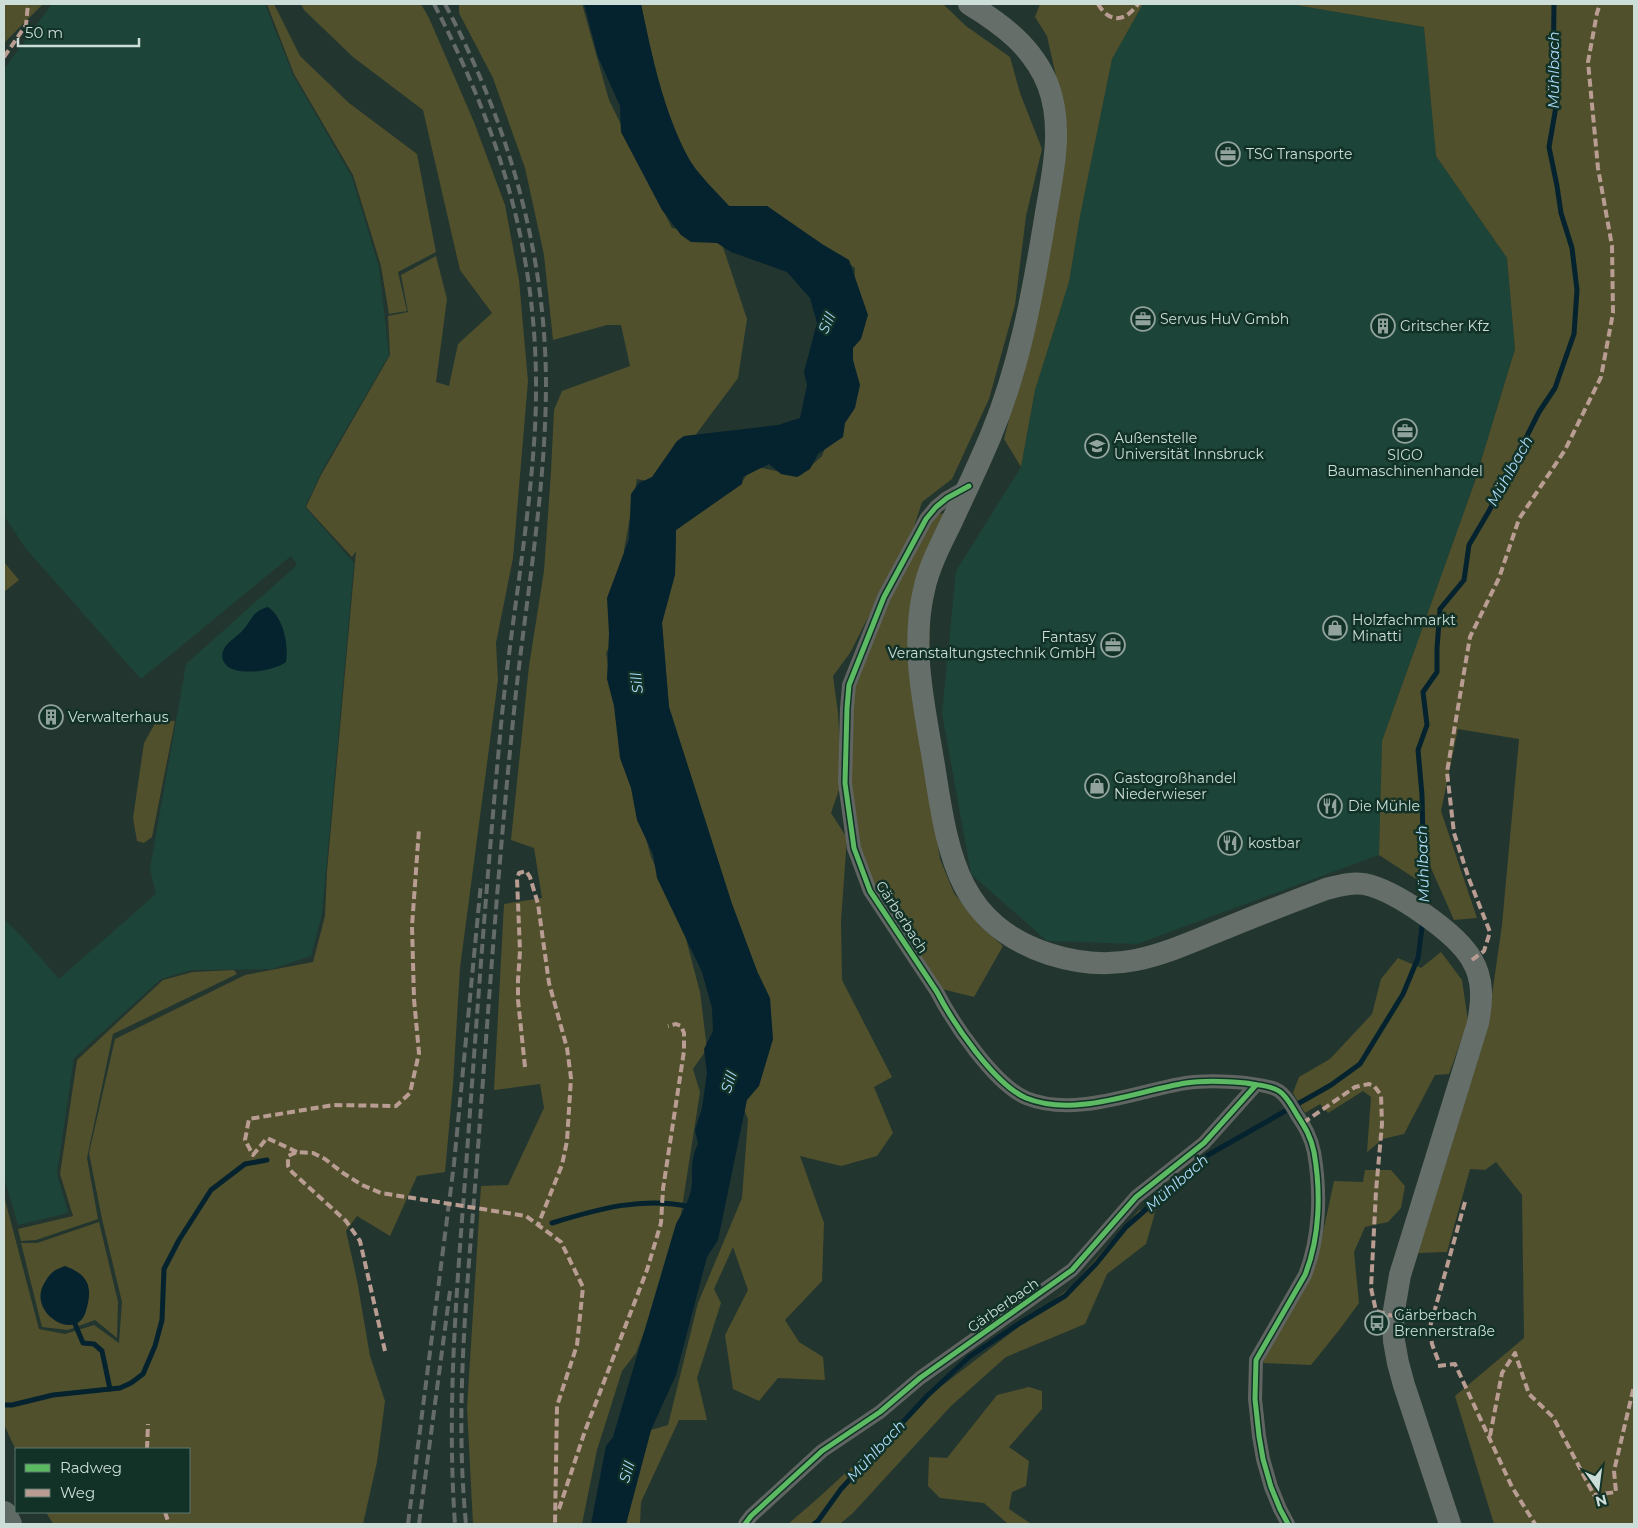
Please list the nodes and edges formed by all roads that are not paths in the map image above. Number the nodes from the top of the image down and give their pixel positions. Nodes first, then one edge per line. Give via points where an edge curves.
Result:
1 (969, 4) edge
2 (969, 486) junction
3 (1256, 1085) junction
4 (4, 1514) edge
5 (9, 1524) edge
6 (745, 1524) edge
7 (1288, 1524) edge
8 (1450, 1524) edge

1 - 2 main road via 1007,30 1030,53 1041,70 1052,99 1056,142 1033,289 1010,386
2 - 3 street, Gärberbach via 947,498 926,519 884,597 849,685 845,783 854,848 870,891 959,1029 998,1077 1019,1094 1038,1101 1084,1104 1199,1081
2 - 8 main road via 927,576 918,635 924,700 949,850 967,892 986,916 1018,942 1039,950 1072,960 1115,963 1150,957 1326,889 1344,884 1364,884 1420,911 1454,938 1472,960 1478,973 1480,1010 1400,1275 1393,1316 1394,1341 1404,1385
3 - 6 street, Gärberbach via 1204,1143 1136,1197 1072,1270 822,1451
3 - 7 street, Gärberbach via 1279,1091 1288,1099 1308,1132 1315,1161 1318,1214 1314,1245 1305,1275 1256,1360 1255,1399 1261,1450 1271,1487
4 - 5 highway

